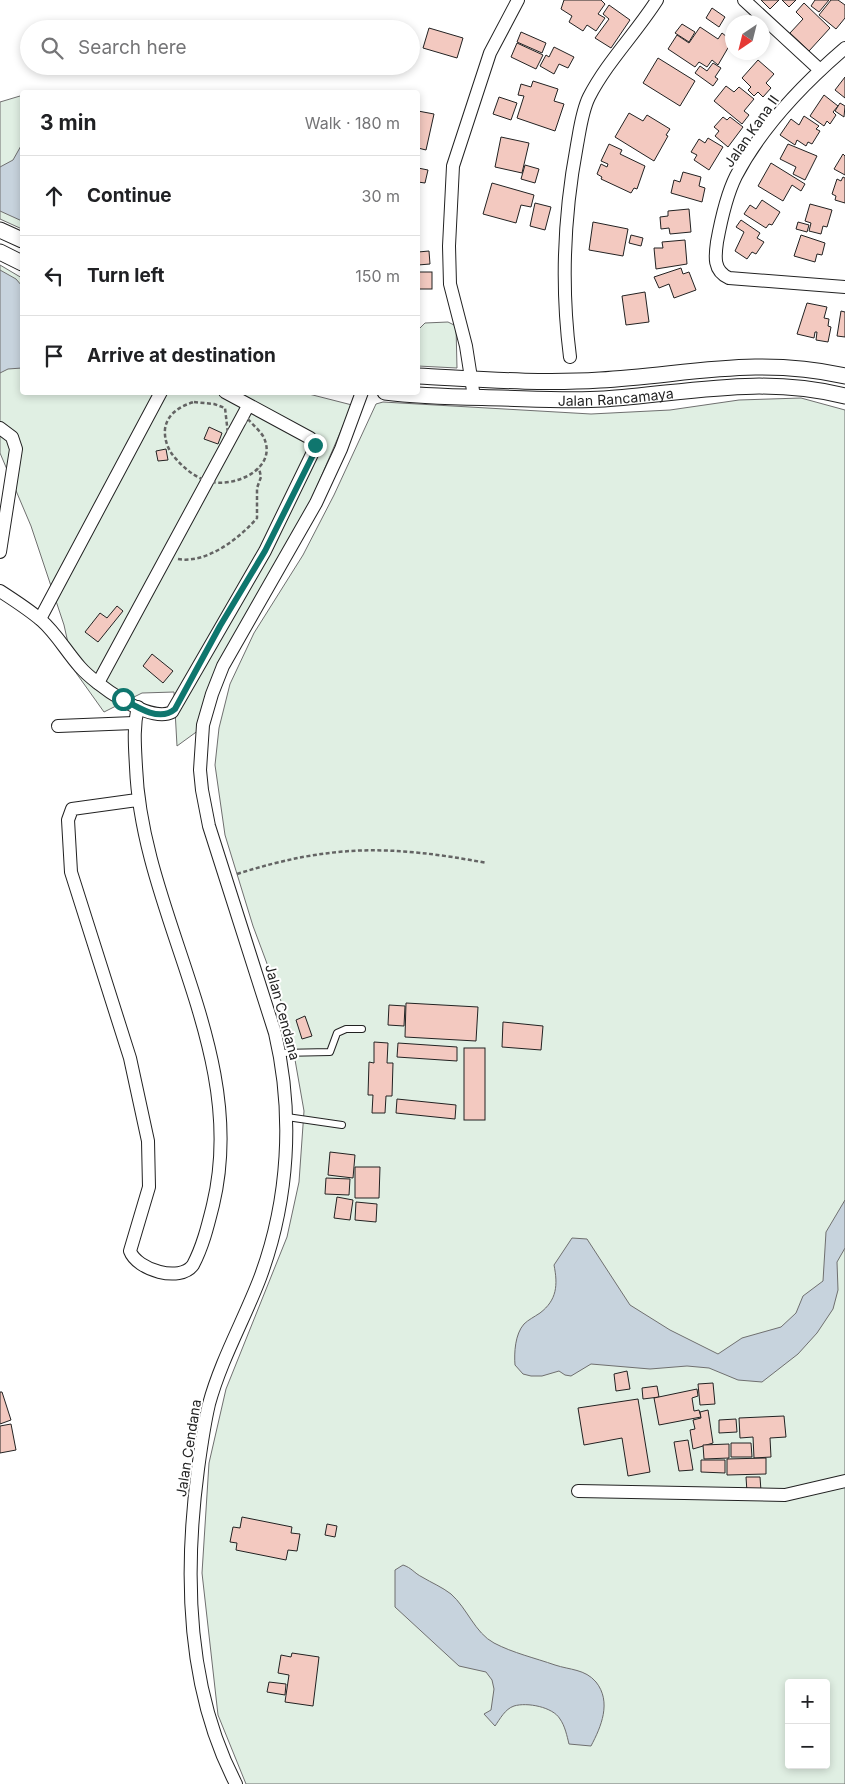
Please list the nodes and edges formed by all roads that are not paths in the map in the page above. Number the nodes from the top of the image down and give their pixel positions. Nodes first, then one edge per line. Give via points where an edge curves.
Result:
1 (518, 0) edge
2 (657, 0) edge
3 (744, 0) edge
4 (845, 48) edge
5 (820, 70) junction
6 (0, 230) edge
7 (20, 239) edge
8 (0, 252) edge
9 (20, 262) edge
10 (845, 287) edge
11 (570, 358) dead end
12 (420, 376) edge
13 (845, 376) edge
14 (472, 379) junction
15 (420, 394) edge
16 (159, 395) edge
17 (229, 395) edge
18 (361, 395) edge
19 (845, 396) edge
20 (474, 398) junction
21 (248, 406) junction
22 (0, 428) edge
23 (0, 552) edge
24 (0, 591) edge
25 (40, 619) junction
26 (98, 683) junction
27 (138, 707) junction
28 (134, 723) junction
29 (58, 726) dead end
30 (137, 800) junction
31 (362, 1029) dead end
32 (280, 1053) junction
33 (287, 1117) junction
34 (342, 1125) dead end
35 (845, 1481) edge
36 (578, 1492) dead end
37 (236, 1784) edge

1 - 14 street via 490,53 454,166 450,284
2 - 11 street via 601,77 584,110 566,216 566,312
3 - 5 street
4 - 5 street, Jalan Kana II
5 - 10 street, Jalan Kana II via 774,120 736,176 721,223 716,262 720,272 729,278
6 - 7 street
8 - 9 street
12 - 14 street, Jalan Rancamaya
13 - 14 street, Jalan Rancamaya via 780,367 731,366 586,381
14 - 20 street
15 - 20 street, Jalan Rancamaya
16 - 25 street
17 - 21 street
18 - 32 street, Jalan Cendana via 341,449 316,502 216,680 201,734 202,790 209,826
19 - 20 street, Jalan Rancamaya via 803,388 754,385 715,386 601,399
21 - 26 street
21 - 27 street via 310,438 315,445 314,453 265,551 175,709 160,715
22 - 23 street via 12,437 16,449
24 - 25 street
25 - 26 street via 80,667
26 - 27 street
27 - 28 street
28 - 29 street
28 - 30 street
30 - 30 street via 151,864 212,1058 220,1108 220,1164 210,1218 193,1265 178,1275 142,1266 130,1251 149,1187 148,1141 130,1058 70,865 68,816 72,809
31 - 32 lane via 336,1032 330,1052
32 - 33 street, Jalan Cendana
33 - 34 lane
33 - 37 street, Jalan Cendana via 284,1182 278,1211 260,1277 226,1354 209,1404 194,1498 193,1636 210,1723
35 - 36 street via 785,1495

